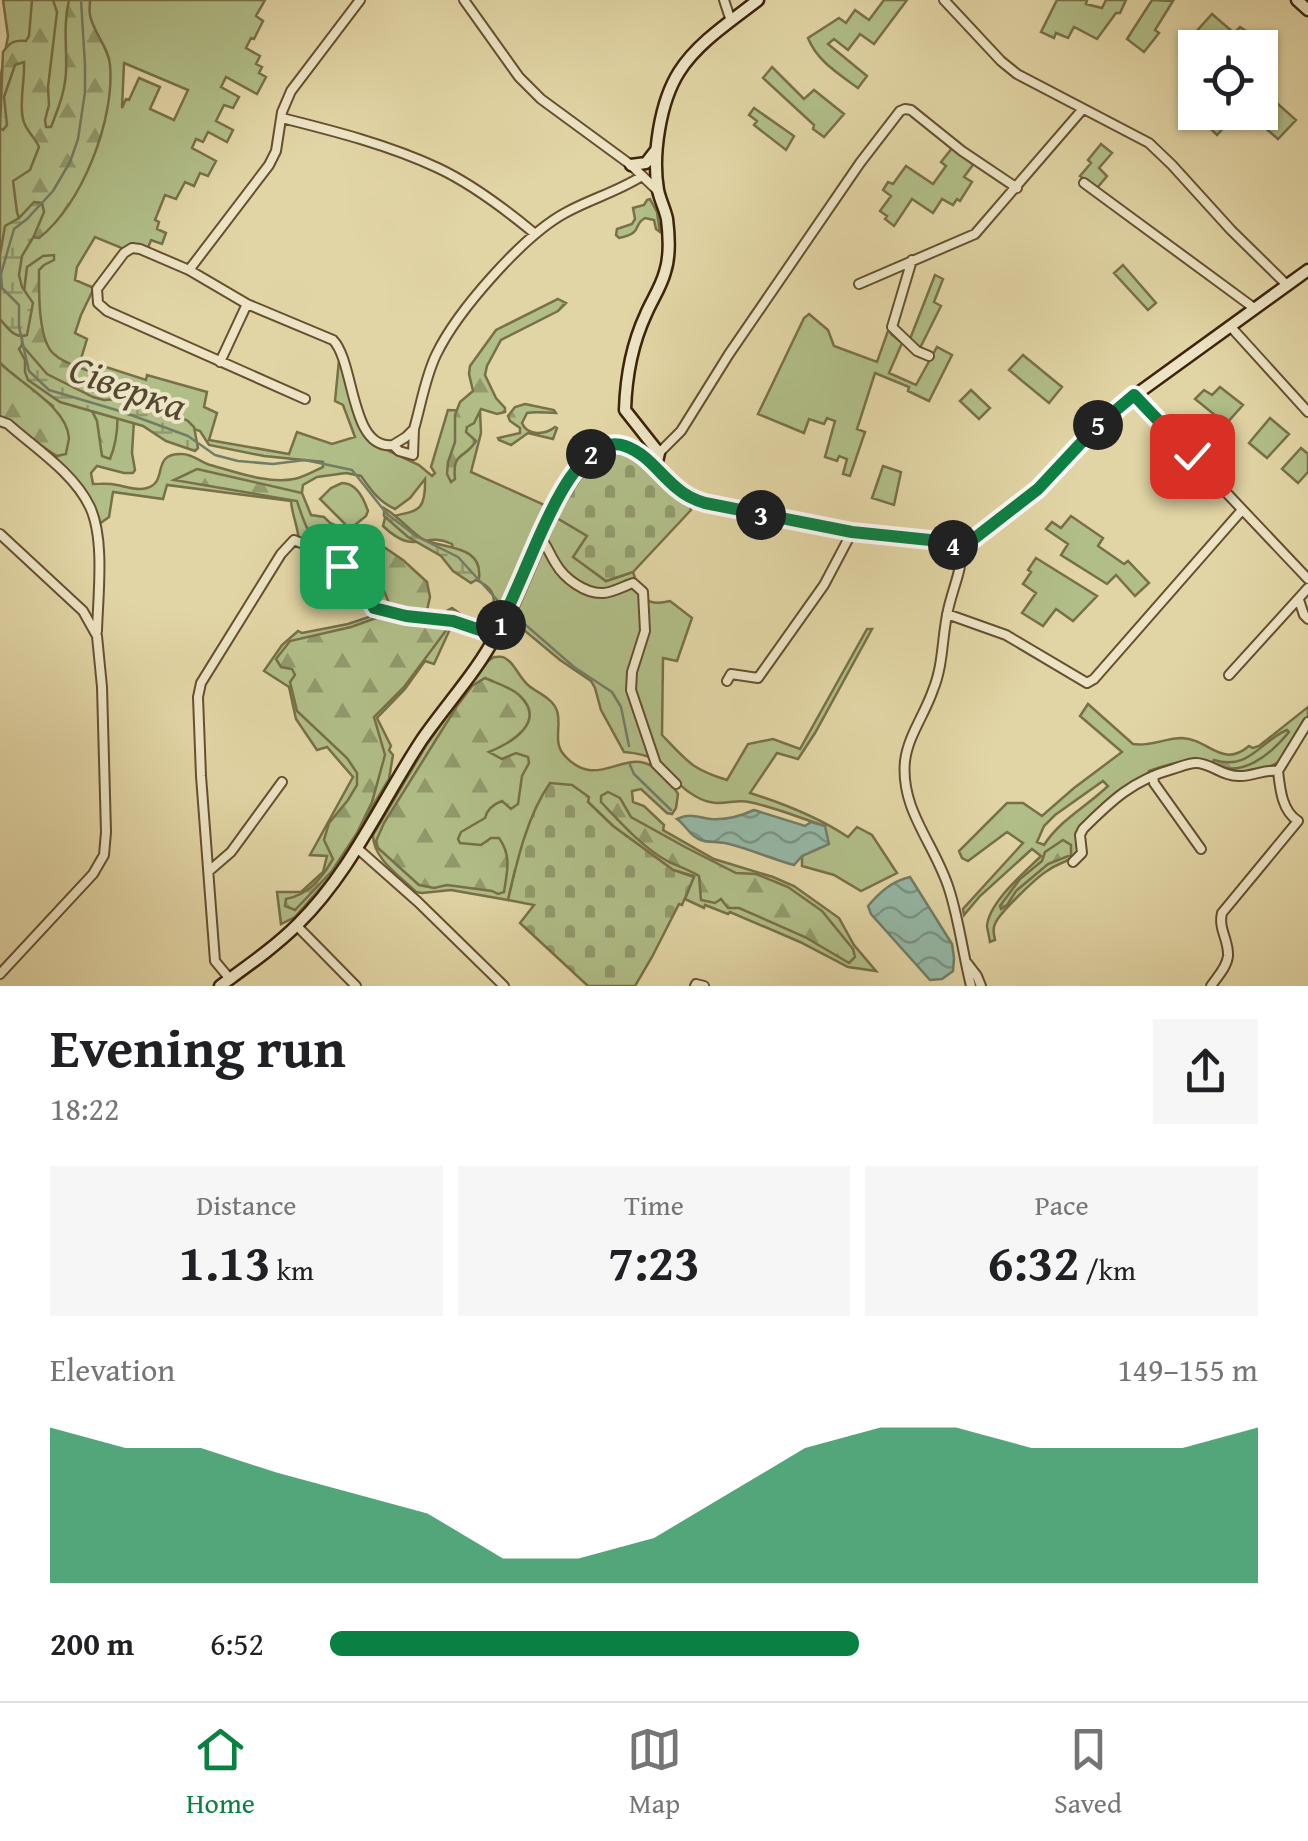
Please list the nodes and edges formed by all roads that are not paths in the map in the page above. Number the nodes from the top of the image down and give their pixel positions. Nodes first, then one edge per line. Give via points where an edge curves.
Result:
1 (360, 0) edge
2 (464, 0) edge
3 (724, 0) edge
4 (758, 0) edge
5 (944, 0) edge
6 (1296, 0) edge
7 (1308, 10) edge
8 (731, 21) junction
9 (1082, 110) junction
10 (282, 118) junction
11 (656, 149) junction
12 (631, 165) junction
13 (642, 176) junction
14 (1084, 182) dead end
15 (1017, 188) junction
16 (658, 191) junction
17 (534, 233) junction
18 (912, 260) junction
19 (189, 270) junction
20 (1308, 270) edge
21 (859, 284) dead end
22 (1287, 285) junction
23 (247, 304) junction
24 (1254, 308) junction
25 (1230, 326) junction
26 (929, 356) dead end
27 (220, 362) junction
28 (1134, 395) junction
29 (304, 399) dead end
30 (1308, 412) edge
31 (0, 420) edge
32 (414, 429) junction
33 (393, 445) junction
34 (658, 453) junction
35 (656, 466) junction
36 (1242, 510) junction
37 (852, 532) junction
38 (0, 534) edge
39 (540, 536) junction
40 (962, 548) junction
41 (1308, 578) edge
42 (1308, 588) edge
43 (1299, 600) junction
44 (947, 614) junction
45 (1308, 619) edge
46 (97, 636) junction
47 (495, 638) junction
48 (1229, 675) dead end
49 (728, 681) dead end
50 (1308, 722) edge
51 (1278, 771) junction
52 (1153, 776) junction
53 (282, 782) dead end
54 (676, 784) dead end
55 (1303, 822) edge
56 (356, 848) junction
57 (1201, 849) dead end
58 (1074, 862) dead end
59 (209, 871) junction
60 (296, 925) junction
61 (964, 960) junction
62 (0, 974) edge
63 (225, 982) edge
64 (356, 986) edge
65 (504, 986) edge
66 (695, 986) edge
67 (704, 986) edge
68 (971, 986) edge
69 (981, 986) edge
70 (1210, 986) edge

1 - 10 street via 291,91
2 - 12 street via 541,99
3 - 8 street
4 - 8 main road
5 - 9 street via 1009,68
6 - 7 main road
8 - 11 main road via 680,70
9 - 15 street
9 - 22 street via 1149,144
10 - 17 street via 439,168
10 - 19 street via 269,164
11 - 12 main road via 646,162
11 - 16 main road
12 - 13 street
13 - 16 street
13 - 17 street
14 - 24 street
15 - 18 street via 975,234
15 - 34 street via 911,110 900,112 681,431
16 - 34 main road via 667,222 666,270 636,341 625,410
17 - 32 street via 438,350
18 - 21 street
18 - 26 street via 892,327
19 - 23 street
19 - 27 street via 132,248 96,296 102,308
20 - 22 main road
22 - 24 main road
23 - 27 street
23 - 33 street via 338,344 366,428 376,442
24 - 25 main road
25 - 28 main road
25 - 30 street
27 - 29 street
28 - 36 street
28 - 40 main road via 1038,489
31 - 46 street via 64,473 89,506 98,549
32 - 33 street
32 - 33 street via 413,455
34 - 35 main road
35 - 37 main road via 676,488 705,503
35 - 39 main road via 621,444 594,452 555,502
36 - 41 street
36 - 44 street via 1087,683 1006,635
37 - 40 main road
37 - 49 street via 765,670 758,678 731,674
38 - 46 street via 83,611
39 - 47 main road
39 - 54 street via 557,567 591,592 605,594 633,582 643,592 645,631 632,690 656,764
40 - 44 street
42 - 43 street
43 - 45 street
43 - 48 street
44 - 61 street via 939,672 909,742 904,776 910,809 948,885
46 - 62 street via 104,855
47 - 56 main road
47 - 59 street via 453,621 374,608 362,582 294,540 201,683
50 - 51 street
51 - 52 street via 1239,777 1198,763
51 - 55 street via 1284,804
52 - 57 street
52 - 58 street via 1118,794 1083,829 1082,854
53 - 59 street
55 - 70 street via 1222,914 1228,956
56 - 60 main road
56 - 65 street
59 - 63 street via 215,961
60 - 63 main road
60 - 64 street
61 - 68 street
61 - 69 street
66 - 67 street

